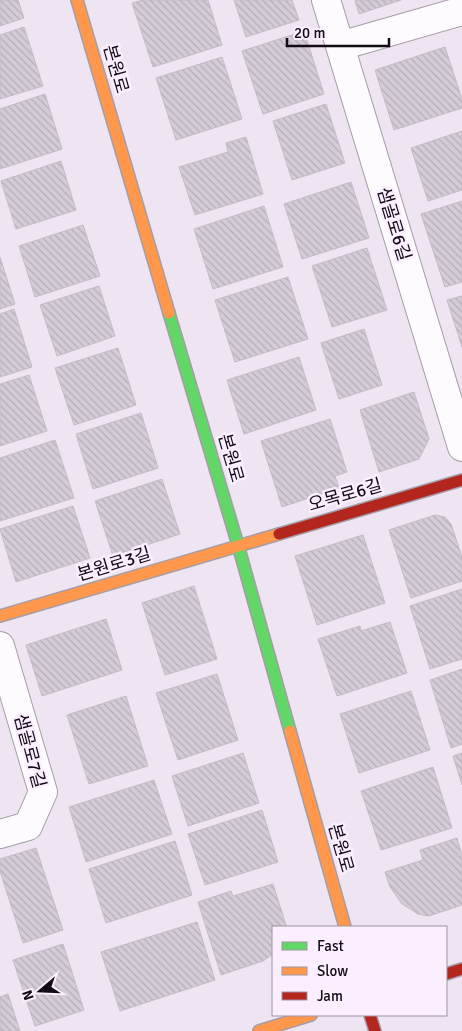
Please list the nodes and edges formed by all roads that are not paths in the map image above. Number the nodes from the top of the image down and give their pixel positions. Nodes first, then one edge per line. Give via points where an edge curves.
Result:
1 (77, 0) edge
2 (326, 0) edge
3 (462, 11) edge
4 (340, 46) junction
5 (462, 447) edge
6 (462, 480) edge
7 (238, 545) junction
8 (0, 616) edge
9 (0, 646) edge
10 (0, 834) edge
11 (345, 926) edge
12 (462, 969) edge
13 (447, 974) edge
14 (308, 1016) edge
15 (370, 1016) edge
16 (259, 1031) edge
17 (375, 1031) edge

1 - 7 street, 본원로
2 - 4 street, 샘골로6길
3 - 4 street
4 - 5 street, 샘골로6길
6 - 7 street, 오목로6길
7 - 8 street, 본원로3길
7 - 11 street, 본원로
9 - 10 street, 샘골로7길 via 43,792 28,826
12 - 13 street
14 - 16 street
15 - 17 street

